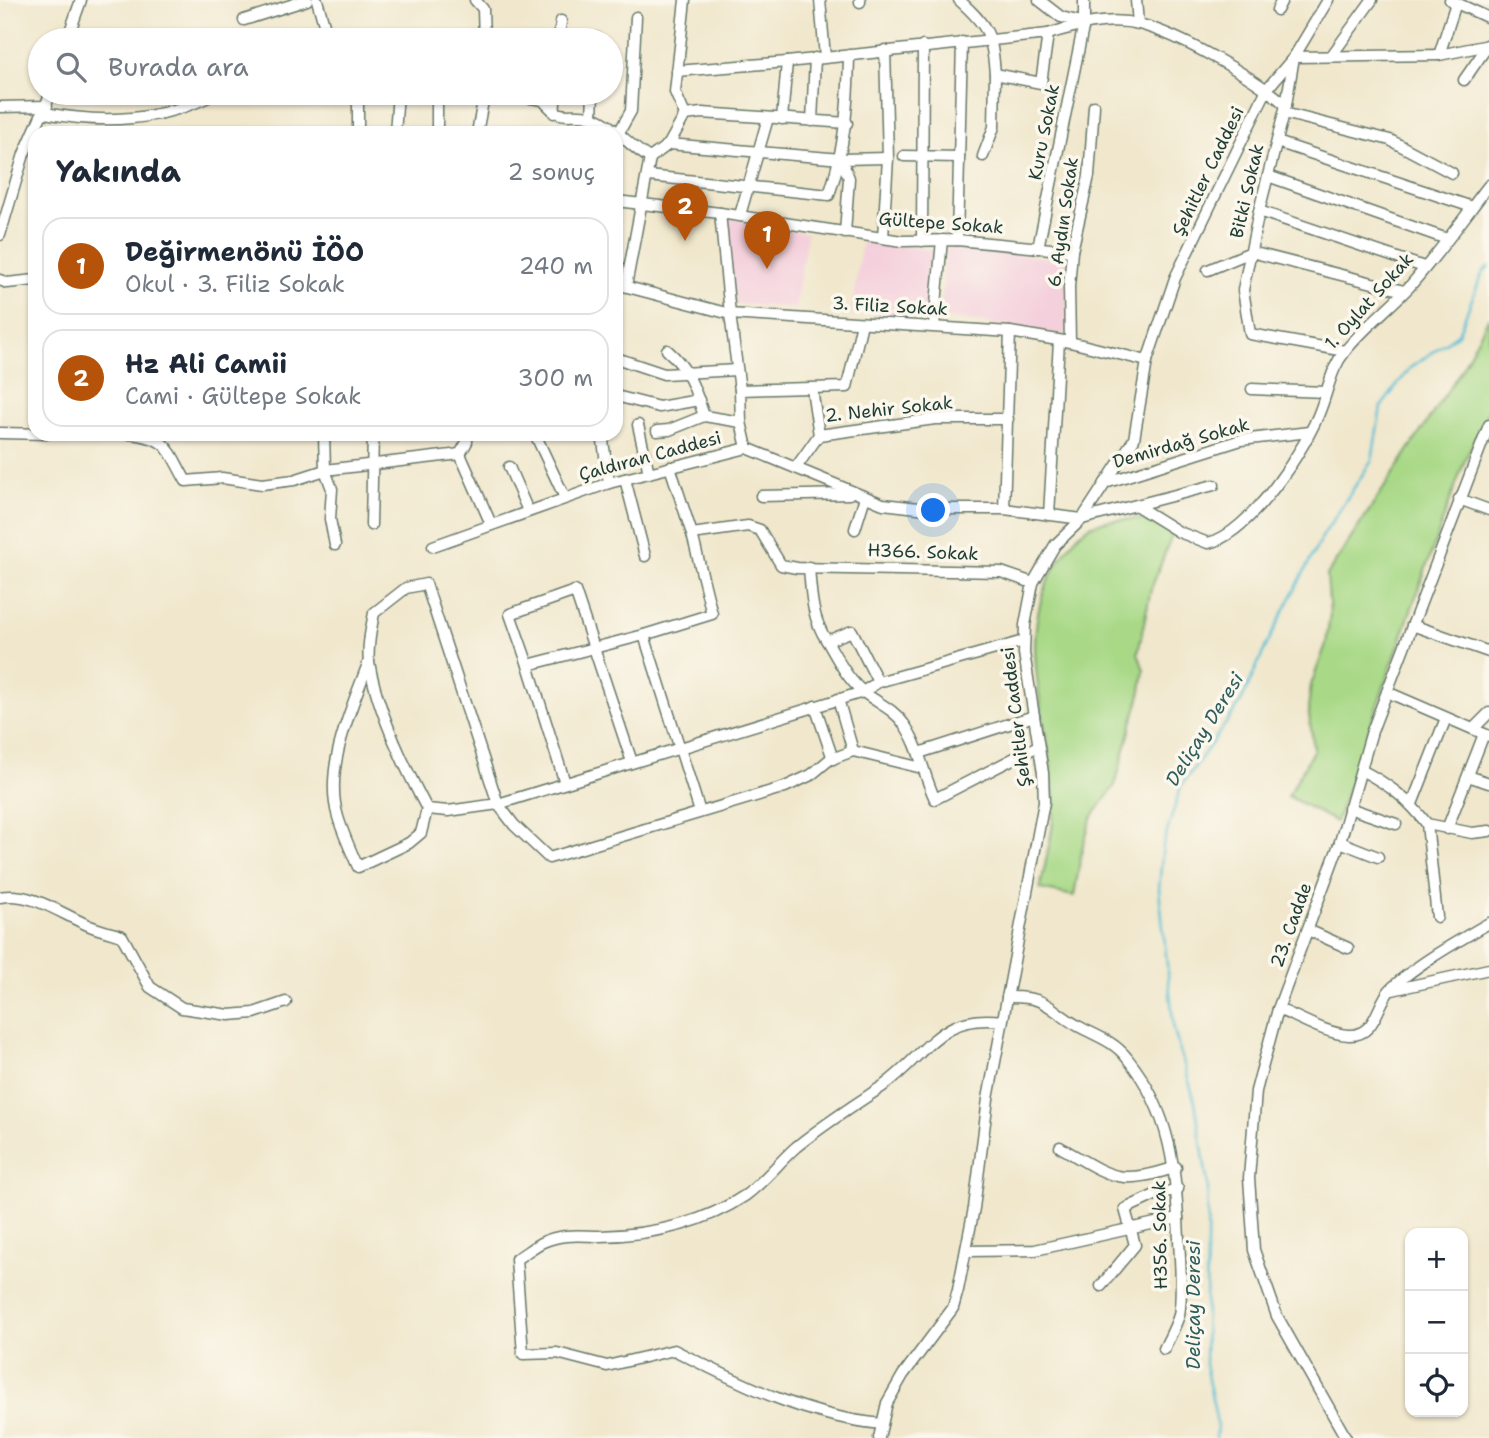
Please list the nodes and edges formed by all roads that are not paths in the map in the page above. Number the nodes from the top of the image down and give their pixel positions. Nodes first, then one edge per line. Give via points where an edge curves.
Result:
1 (81, 0) edge
2 (307, 0) edge
3 (317, 0) edge
4 (475, 0) edge
5 (685, 0) edge
6 (820, 0) edge
7 (959, 0) edge
8 (1039, 0) edge
9 (1084, 0) edge
10 (1136, 0) edge
11 (1372, 0) edge
12 (1326, 1) edge
13 (1453, 1) edge
14 (636, 17) dead end
15 (1489, 18) edge
16 (244, 20) dead end
17 (561, 21) dead end
18 (1084, 23) junction
19 (1138, 24) junction
20 (72, 28) edge
21 (325, 28) edge
22 (484, 28) edge
23 (560, 28) edge
24 (1048, 34) junction
25 (992, 39) junction
26 (962, 42) junction
27 (1489, 45) edge
28 (923, 46) junction
29 (886, 50) junction
30 (849, 55) junction
31 (1332, 55) junction
32 (1439, 55) junction
33 (1294, 57) junction
34 (820, 58) junction
35 (786, 62) junction
36 (677, 71) junction
37 (995, 74) junction
38 (1464, 80) dead end
39 (1267, 89) junction
40 (47, 105) edge
41 (187, 105) edge
42 (358, 105) edge
43 (397, 105) edge
44 (437, 105) edge
45 (482, 105) edge
46 (547, 105) edge
47 (555, 105) edge
48 (592, 105) edge
49 (1094, 106) dead end
50 (0, 107) edge
51 (1285, 109) junction
52 (46, 110) junction
53 (554, 113) junction
54 (685, 115) junction
55 (592, 117) junction
56 (768, 118) junction
57 (782, 119) junction
58 (812, 121) junction
59 (847, 123) junction
60 (38, 126) edge
61 (358, 126) edge
62 (396, 126) edge
63 (437, 126) edge
64 (478, 126) edge
65 (606, 126) edge
66 (623, 126) edge
67 (623, 138) edge
68 (1277, 142) junction
69 (669, 144) junction
70 (28, 146) edge
71 (758, 151) junction
72 (904, 156) dead end
73 (923, 156) junction
74 (984, 156) dead end
75 (959, 157) junction
76 (650, 158) junction
77 (888, 158) junction
78 (841, 159) junction
79 (1452, 173) dead end
80 (648, 176) junction
81 (1268, 176) junction
82 (748, 186) junction
83 (1489, 186) edge
84 (623, 204) edge
85 (641, 204) junction
86 (1472, 207) junction
87 (1259, 211) junction
88 (720, 213) junction
89 (740, 215) junction
90 (845, 233) junction
91 (0, 235) edge
92 (883, 238) junction
93 (1447, 239) junction
94 (942, 240) junction
95 (957, 240) junction
96 (922, 241) junction
97 (1038, 248) junction
98 (1072, 251) junction
99 (1251, 252) junction
100 (1424, 267) junction
101 (1208, 270) dead end
102 (623, 277) edge
103 (0, 280) edge
104 (28, 281) edge
105 (623, 286) edge
106 (1404, 291) junction
107 (730, 314) junction
108 (862, 323) junction
109 (934, 326) junction
110 (1010, 332) junction
111 (1065, 341) junction
112 (667, 351) dead end
113 (1345, 351) junction
114 (623, 360) edge
115 (1147, 360) junction
116 (737, 370) junction
117 (688, 374) junction
118 (812, 389) junction
119 (1252, 389) dead end
120 (740, 390) junction
121 (1325, 391) junction
122 (623, 398) edge
123 (699, 400) junction
124 (704, 416) junction
125 (1008, 419) junction
126 (741, 422) junction
127 (638, 425) dead end
128 (1489, 425) edge
129 (657, 431) dead end
130 (1309, 432) junction
131 (0, 433) edge
132 (28, 434) edge
133 (819, 435) junction
134 (159, 441) edge
135 (324, 441) edge
136 (373, 441) edge
137 (467, 441) edge
138 (538, 441) edge
139 (603, 441) edge
140 (747, 448) junction
141 (460, 454) junction
142 (372, 466) junction
143 (797, 466) junction
144 (509, 467) dead end
145 (670, 467) junction
146 (325, 470) junction
147 (649, 473) junction
148 (625, 479) junction
149 (1105, 483) junction
150 (609, 484) junction
151 (1214, 485) dead end
152 (761, 496) dead end
153 (860, 496) junction
154 (565, 498) junction
155 (1459, 499) junction
156 (1137, 506) junction
157 (1004, 509) junction
158 (1489, 510) edge
159 (528, 511) junction
160 (1049, 515) junction
161 (1082, 519) junction
162 (491, 524) junction
163 (371, 525) dead end
164 (855, 529) dead end
165 (692, 534) junction
166 (335, 545) dead end
167 (433, 546) dead end
168 (645, 556) dead end
169 (809, 567) junction
170 (1033, 583) junction
171 (1412, 625) junction
172 (644, 635) junction
173 (827, 641) junction
174 (1024, 641) junction
175 (595, 648) junction
176 (1489, 652) edge
177 (369, 661) junction
178 (528, 665) junction
179 (878, 682) junction
180 (863, 692) junction
181 (1387, 692) junction
182 (838, 699) junction
183 (815, 706) junction
184 (1489, 713) edge
185 (1034, 716) junction
186 (1446, 718) junction
187 (1482, 733) edge
188 (1038, 747) junction
189 (678, 748) junction
190 (853, 751) junction
191 (919, 753) junction
192 (833, 759) junction
193 (632, 762) junction
194 (922, 768) junction
195 (1361, 770) junction
196 (1468, 776) junction
197 (565, 783) junction
198 (1489, 783) edge
199 (498, 804) junction
200 (1412, 804) junction
201 (427, 808) junction
202 (1349, 808) junction
203 (700, 812) junction
204 (1489, 818) edge
205 (1396, 824) dead end
206 (1427, 824) junction
207 (1447, 829) junction
208 (1486, 832) edge
209 (1339, 842) junction
210 (1378, 857) dead end
211 (0, 897) edge
212 (1437, 917) dead end
213 (1489, 923) edge
214 (1308, 929) junction
215 (1348, 948) dead end
216 (1489, 970) edge
217 (1389, 991) junction
218 (1007, 997) junction
219 (286, 1002) dead end
220 (1278, 1009) junction
221 (1002, 1021) junction
222 (1059, 1147) dead end
223 (1175, 1167) junction
224 (1178, 1189) junction
225 (1178, 1218) junction
226 (1131, 1227) junction
227 (967, 1251) junction
228 (1101, 1286) dead end
229 (1164, 1349) dead end
230 (882, 1424) junction
231 (879, 1438) edge
232 (1346, 1438) edge

1 - 20 street
2 - 16 street
3 - 21 street
4 - 22 street via 483,9
5 - 36 street
6 - 34 street
7 - 25 street via 978,17
8 - 18 street via 1061,17
9 - 18 street, Kuru Sokak
10 - 19 street
11 - 31 street
12 - 33 street, Şehitler Caddesi
13 - 15 street
13 - 32 street
14 - 66 street via 631,111
17 - 23 street
18 - 19 street
18 - 24 street
18 - 97 street, Kuru Sokak
19 - 39 street via 1230,66
24 - 25 street
24 - 37 street via 1041,83
25 - 26 street
25 - 37 street
26 - 28 street
26 - 75 street
27 - 32 street
27 - 38 street
28 - 29 street
28 - 73 street
29 - 30 street
29 - 77 street
30 - 34 street
30 - 59 street
31 - 32 street
31 - 33 street
33 - 39 street, Şehitler Caddesi
33 - 51 street, Bitki Sokak
34 - 35 street
34 - 58 street
35 - 36 street
35 - 57 street
36 - 54 street via 675,92
37 - 74 street via 994,127
39 - 51 street
39 - 115 street, Şehitler Caddesi via 1175,278
40 - 52 street
41 - 52 street via 168,113 112,121 84,121
42 - 61 street
43 - 62 street
44 - 63 street
45 - 64 street
46 - 53 street
47 - 53 street
48 - 55 street
49 - 98 street, 6. Aydın Sokak via 1089,176
50 - 52 street
51 - 68 street, Bitki Sokak
51 - 79 street via 1390,140
52 - 60 street
53 - 55 street
54 - 56 street
54 - 69 street
55 - 65 street
56 - 57 street
56 - 71 street
57 - 58 street
58 - 59 street
59 - 78 street
67 - 76 street
68 - 81 street, Bitki Sokak
68 - 86 street
69 - 71 street
69 - 76 street
70 - 91 street
71 - 78 street
71 - 82 street
72 - 73 street
73 - 75 street
73 - 96 street
75 - 95 street
76 - 80 street
77 - 78 street
77 - 92 street
78 - 82 street via 829,195
78 - 90 street via 849,178
80 - 82 street
80 - 85 street
81 - 87 street, Bitki Sokak
81 - 93 street
82 - 89 street
83 - 86 street, 1. Oylat Sokak
84 - 85 street, Gültepe Sokak
85 - 88 street, Gültepe Sokak
85 - 102 street
86 - 93 street, 1. Oylat Sokak
87 - 99 street, Bitki Sokak
87 - 100 street
88 - 89 street, Gültepe Sokak
88 - 107 street
89 - 90 street, Gültepe Sokak
90 - 92 street, Gültepe Sokak
92 - 96 street, Gültepe Sokak
93 - 100 street, 1. Oylat Sokak
94 - 95 street, Gültepe Sokak
94 - 96 street, Gültepe Sokak
94 - 109 street
95 - 97 street, Gültepe Sokak
97 - 98 street, Gültepe Sokak
98 - 111 street, 6. Aydın Sokak
99 - 101 street
99 - 106 street
99 - 113 street, Bitki Sokak via 1244,290 1250,334
100 - 106 street, 1. Oylat Sokak
103 - 104 street
105 - 107 street, 3. Filiz Sokak
106 - 113 street, 1. Oylat Sokak
107 - 108 street, 3. Filiz Sokak
107 - 116 street
108 - 109 street, 3. Filiz Sokak
108 - 118 street via 847,387
109 - 110 street, 3. Filiz Sokak
110 - 111 street, 3. Filiz Sokak
110 - 125 street
111 - 115 street, 3. Filiz Sokak
111 - 160 street, 6. Aydın Sokak
112 - 117 street
113 - 121 street, 1. Oylat Sokak
114 - 117 street via 664,374
115 - 149 street, Şehitler Caddesi via 1134,439
116 - 117 street
116 - 120 street
117 - 123 street
118 - 120 street
118 - 133 street, 2. Nehir Sokak
119 - 121 street
120 - 126 street
121 - 130 street, 1. Oylat Sokak
122 - 123 street via 659,407
123 - 124 street
124 - 126 street
124 - 129 street
125 - 133 street, 2. Nehir Sokak via 935,419
125 - 157 street
126 - 140 street
127 - 147 street
128 - 155 street, 23. Cadde
130 - 149 street, Demirdağ Sokak via 1241,440
130 - 156 street, 1. Oylat Sokak via 1270,494 1236,530 1218,541 1195,539
131 - 132 street
133 - 143 street
134 - 146 street via 168,446 186,481 222,478 261,484
135 - 146 street
136 - 142 street
137 - 141 street
138 - 154 street
139 - 150 street
140 - 143 street, Çaldıran Caddesi
140 - 145 street, Çaldıran Caddesi
141 - 142 street
141 - 162 street
142 - 146 street
142 - 163 street
143 - 153 street, Çaldıran Caddesi
144 - 159 street
145 - 147 street, Çaldıran Caddesi
145 - 165 street
146 - 166 street via 332,489 330,519
147 - 148 street, Çaldıran Caddesi
148 - 150 street, Çaldıran Caddesi
148 - 168 street
149 - 161 street, Şehitler Caddesi
150 - 154 street, Çaldıran Caddesi
151 - 156 street
152 - 153 street
153 - 157 street, Çaldıran Caddesi via 927,509
153 - 164 street
154 - 159 street, Çaldıran Caddesi
155 - 158 street
155 - 171 street, 23. Cadde
156 - 161 street
157 - 160 street, Çaldıran Caddesi
159 - 162 street, Çaldıran Caddesi
160 - 161 street, Çaldıran Caddesi
161 - 170 street, Şehitler Caddesi via 1055,545
162 - 167 street, Çaldıran Caddesi
165 - 169 street, H366. Sokak via 748,526 760,530 781,565
165 - 172 street via 712,614
169 - 170 street, H366. Sokak via 1001,572
169 - 173 street via 814,616
170 - 174 street, Şehitler Caddesi
171 - 176 street
171 - 181 street, 23. Cadde
172 - 175 street
172 - 189 street
173 - 179 street via 852,631
173 - 180 street
174 - 179 street
174 - 185 street, Şehitler Caddesi
175 - 178 street
175 - 178 street via 575,591 510,614
175 - 193 street
177 - 199 street via 374,613 406,588 426,584
177 - 201 street via 399,756
177 - 201 street via 335,769 337,815 358,867 410,843 421,833
178 - 197 street
179 - 180 street
180 - 182 street
180 - 191 street via 892,710
181 - 186 street
181 - 195 street, 23. Cadde
182 - 183 street
182 - 190 street
183 - 189 street
183 - 192 street
184 - 187 street
185 - 188 street, Şehitler Caddesi
185 - 191 street
186 - 187 street
186 - 200 street
187 - 196 street
188 - 194 street via 935,799
188 - 218 street, Şehitler Caddesi via 1044,802
189 - 193 street
189 - 203 street
190 - 192 street
190 - 194 street
191 - 194 street
192 - 203 street via 785,787
193 - 197 street
195 - 200 street via 1389,784
195 - 202 street, 23. Cadde
196 - 198 street
196 - 207 street
197 - 199 street
199 - 201 street via 448,811
199 - 203 street via 549,858
200 - 206 street
202 - 205 street
202 - 209 street, 23. Cadde
204 - 208 street
206 - 207 street
206 - 212 street
207 - 208 street
209 - 210 street
209 - 214 street, 23. Cadde
211 - 219 street via 29,898 122,936 150,987 181,1007 229,1015 254,1013
213 - 217 street
214 - 215 street
214 - 220 street, 23. Cadde
216 - 217 street
217 - 220 street via 1377,1018 1350,1035
218 - 221 street, Şehitler Caddesi
218 - 223 street, H356. Sokak via 1029,996 1048,1004 1076,1025 1113,1043 1127,1057 1158,1107
220 - 232 street, 23. Cadde via 1256,1091 1251,1132 1254,1250 1277,1316
221 - 227 street, Şehitler Caddesi
221 - 230 street via 964,1022 933,1037 883,1085 831,1120 749,1192 714,1214 667,1229 566,1235 541,1242 516,1259 523,1354 557,1353 607,1366 674,1349 807,1411
222 - 223 street via 1124,1180
223 - 224 street, H356. Sokak
224 - 225 street, H356. Sokak
224 - 226 street via 1125,1209
225 - 226 street
225 - 229 street, H356. Sokak via 1179,1315
226 - 227 street via 1035,1250
226 - 228 street via 1133,1250
227 - 230 street, Şehitler Caddesi via 953,1308 903,1375 887,1403
230 - 231 street, Şehitler Caddesi

